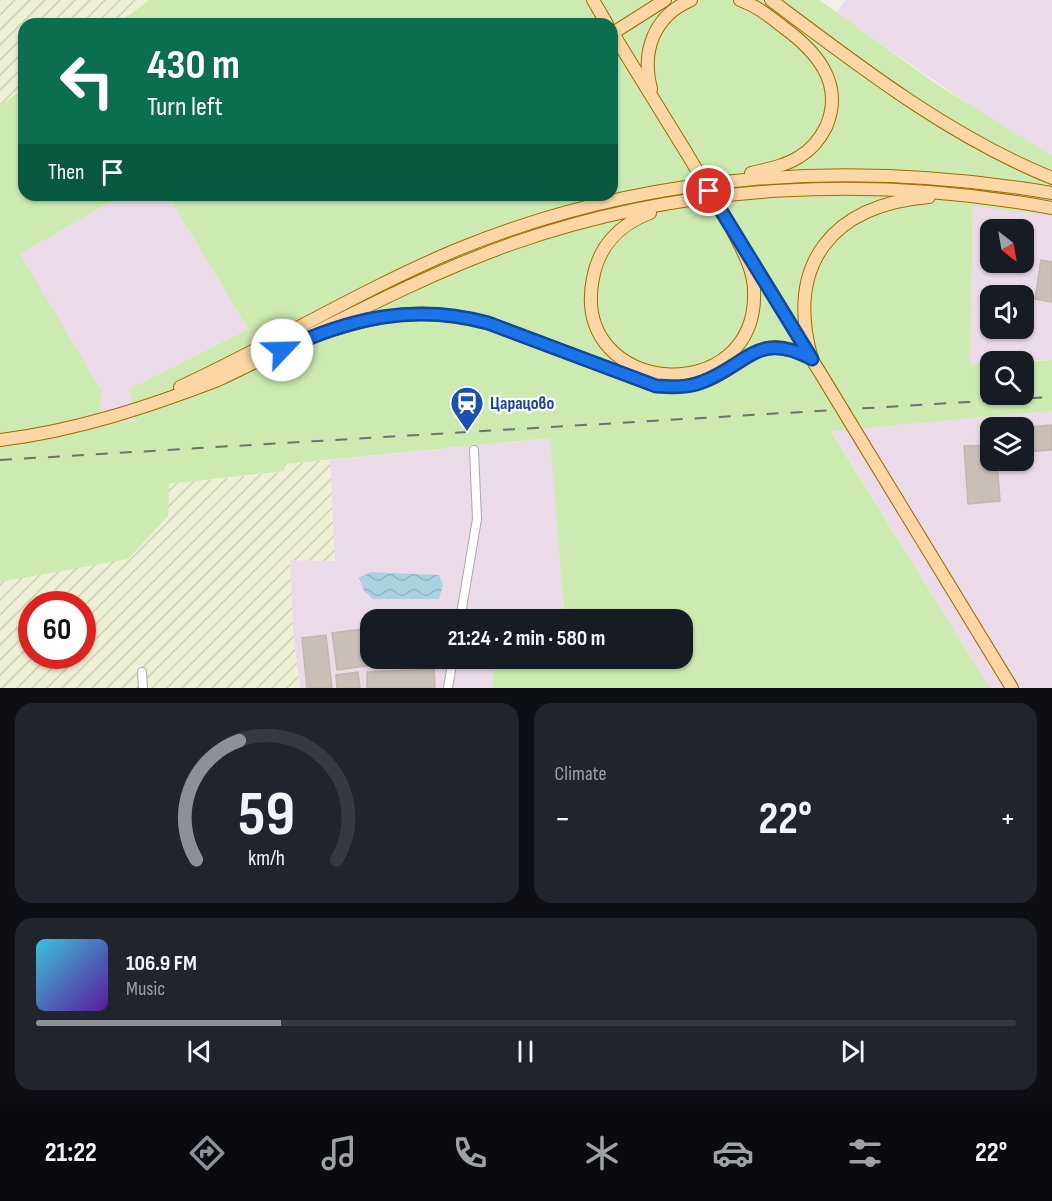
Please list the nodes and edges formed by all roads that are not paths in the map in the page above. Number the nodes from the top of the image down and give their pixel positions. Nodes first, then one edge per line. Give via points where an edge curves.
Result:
1 (593, 0) edge
2 (665, 0) edge
3 (691, 0) edge
4 (740, 0) edge
5 (771, 0) edge
6 (604, 18) edge
7 (618, 26) edge
8 (618, 42) edge
9 (654, 101) junction
10 (1052, 178) edge
11 (721, 182) junction
12 (1052, 193) edge
13 (965, 194) junction
14 (616, 201) edge
15 (618, 201) edge
16 (682, 202) junction
17 (1052, 208) edge
18 (732, 229) junction
19 (303, 340) junction
20 (812, 359) junction
21 (119, 415) junction
22 (0, 440) edge
23 (474, 450) dead end
24 (462, 609) edge
25 (451, 669) edge
26 (142, 672) dead end
27 (143, 688) edge
28 (448, 688) edge
29 (1012, 688) edge

1 - 6 main road
2 - 7 main road
3 - 9 main road via 664,20 649,49 646,63
4 - 11 main road via 761,9 816,55 831,85 832,101 822,136 799,158
5 - 10 main road via 922,110 995,152
8 - 9 main road
9 - 18 main road, bridge
11 - 12 main road via 801,175 914,176
11 - 15 main road
13 - 16 main road via 802,189
13 - 17 main road
13 - 20 main road via 894,201 872,208 836,232 821,250 804,295 803,323
14 - 21 main road via 572,211 457,250
16 - 18 main road via 624,226 612,237 594,268 591,304 595,322 613,351 639,370 670,376 703,370 730,352 741,339 754,289 751,272
16 - 19 main road via 577,224 515,243 413,285
18 - 20 main road
19 - 20 main road via 386,315 459,315 656,386 679,387 699,384 767,348 792,348
19 - 21 main road via 218,380
20 - 29 main road, bridge
21 - 22 main road
23 - 24 street via 477,519
25 - 28 street
26 - 27 street

